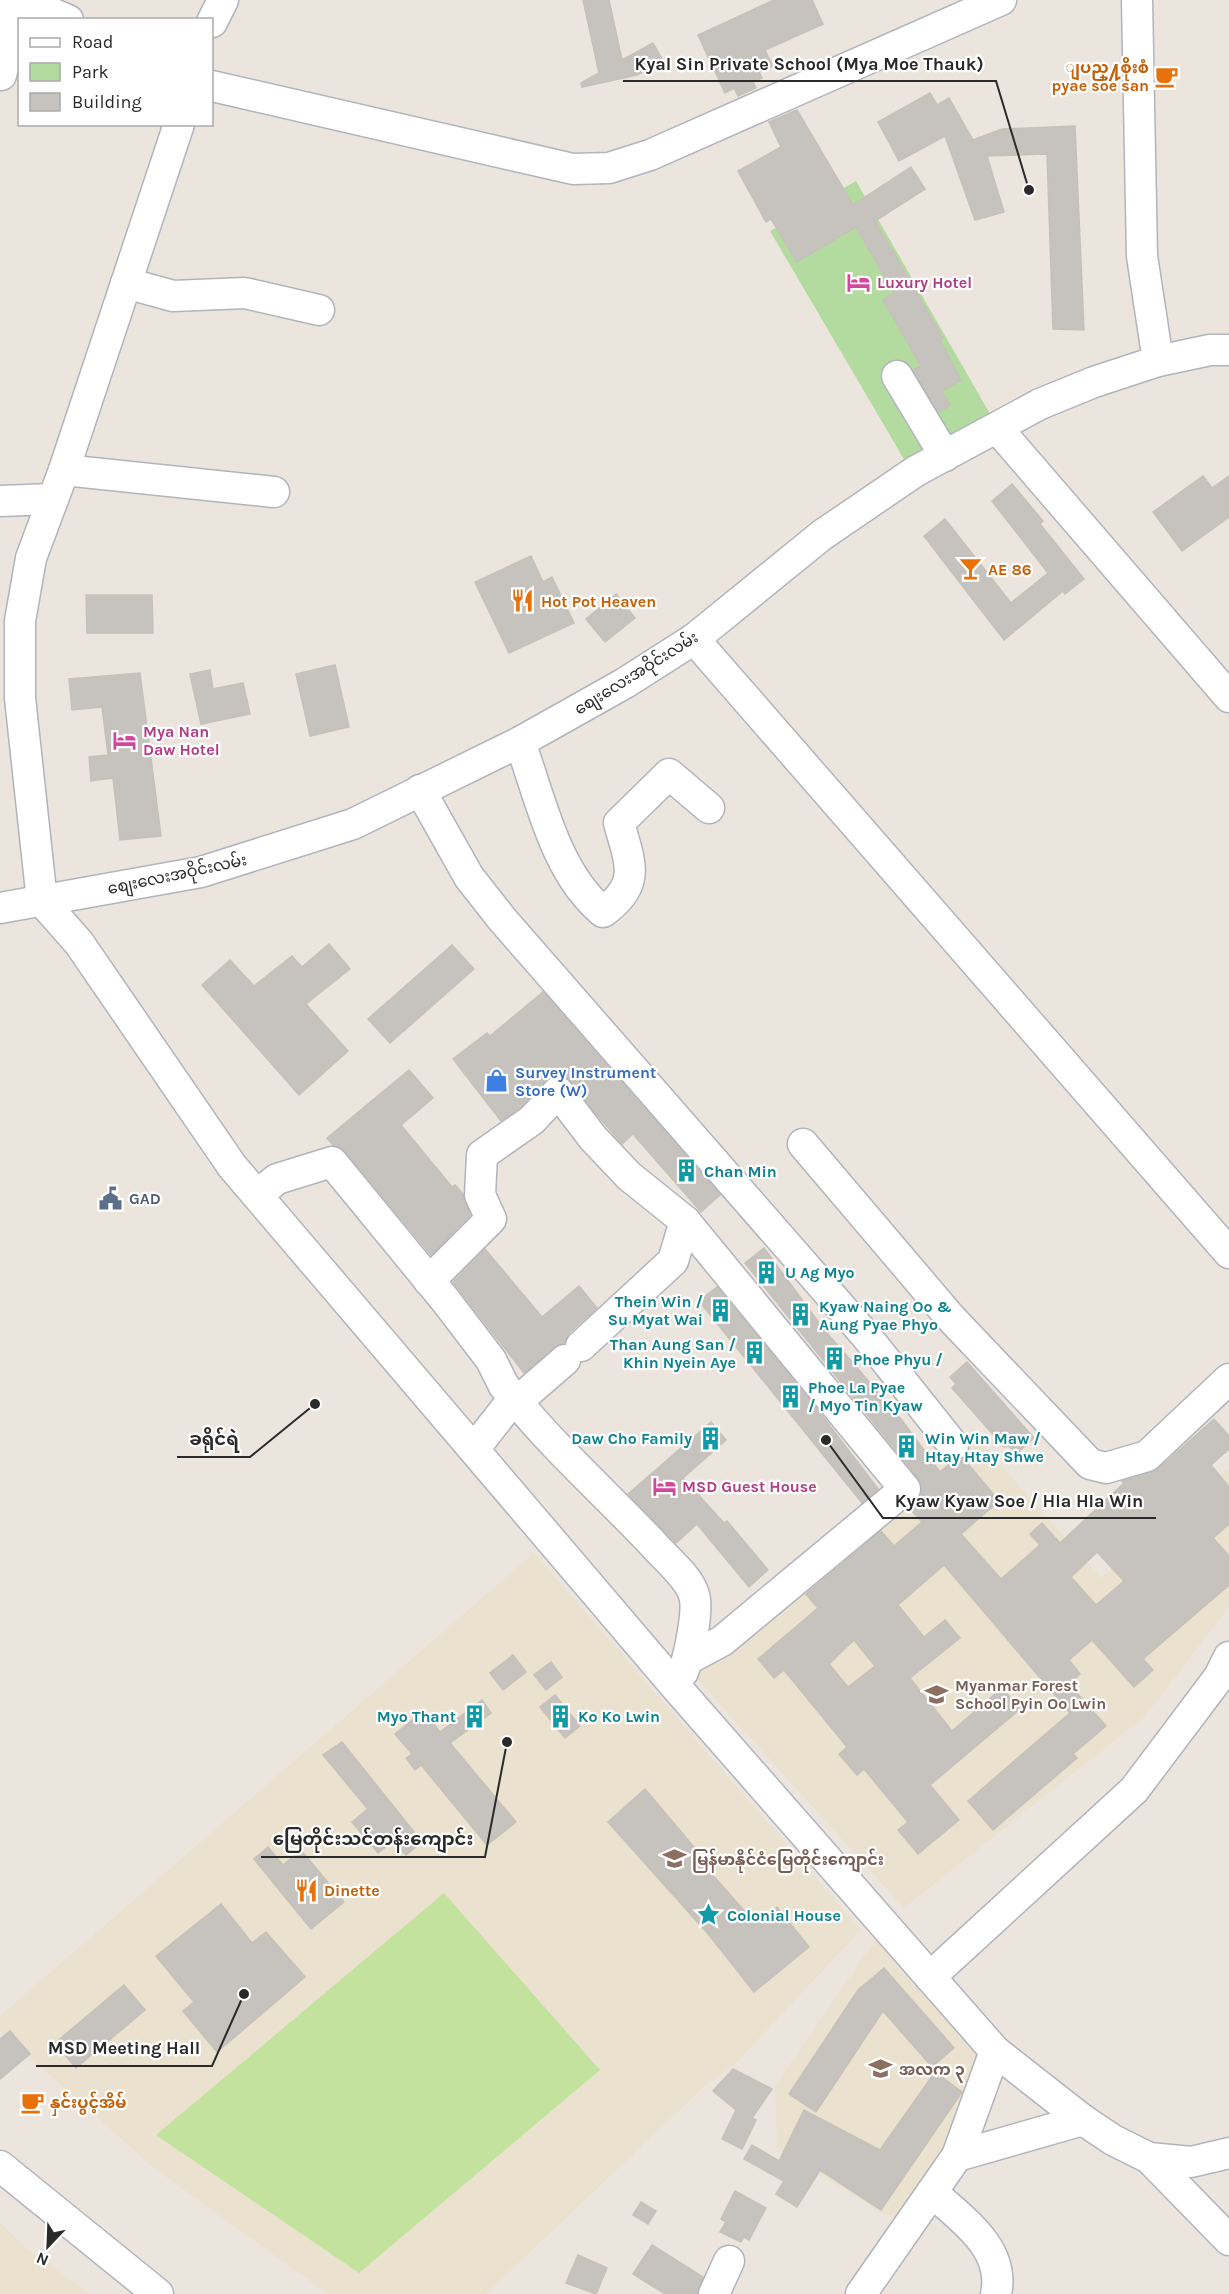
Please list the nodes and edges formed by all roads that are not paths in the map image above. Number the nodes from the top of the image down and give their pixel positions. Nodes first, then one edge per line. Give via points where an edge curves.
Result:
1 (13, 0) edge
2 (20, 0) edge
3 (1001, 0) edge
4 (1137, 0) edge
5 (63, 18) edge
6 (7, 74) edge
7 (213, 86) edge
8 (178, 126) edge
9 (126, 283) junction
10 (319, 310) dead end
11 (1229, 350) edge
12 (1158, 361) junction
13 (897, 376) dead end
14 (997, 428) junction
15 (945, 456) junction
16 (64, 470) junction
17 (274, 492) dead end
18 (53, 499) junction
19 (0, 501) edge
20 (694, 639) junction
21 (1229, 697) edge
22 (520, 742) junction
23 (420, 790) junction
24 (709, 808) dead end
25 (42, 901) junction
26 (0, 908) edge
27 (803, 1144) dead end
28 (257, 1195) junction
29 (685, 1221) junction
30 (1229, 1253) edge
31 (429, 1281) junction
32 (1229, 1379) edge
33 (514, 1398) junction
34 (952, 1445) dead end
35 (474, 1449) junction
36 (1229, 1657) edge
37 (688, 1659) junction
38 (676, 1687) junction
39 (930, 1977) junction
40 (995, 2051) junction
41 (1083, 2120) junction
42 (1229, 2152) edge
43 (957, 2156) junction
44 (1149, 2158) junction
45 (0, 2166) edge
46 (932, 2192) junction
47 (1229, 2240) edge
48 (729, 2261) dead end
49 (158, 2294) edge
50 (714, 2294) edge
51 (861, 2294) edge
52 (996, 2294) edge

1 - 6 street
2 - 5 street
3 - 7 street via 650,154 609,168 573,169
4 - 12 street via 1142,256
8 - 9 street
9 - 10 street via 173,296 245,293
9 - 16 street
11 - 12 street, စျေးလေးအဝိုင်းလမ်း
12 - 14 street, စျေးလေးအဝိုင်းလမ်း via 1062,395
13 - 15 street
14 - 15 street, စျေးလေးအဝိုင်းလမ်း
14 - 21 street
15 - 20 street, စျေးလေးအဝိုင်းလမ်း via 916,471 822,535
16 - 17 street
16 - 18 street
18 - 19 street
18 - 25 street via 31,558 20,621 20,698
20 - 22 street, စျေးလေးအဝိုင်းလမ်း
20 - 30 street
22 - 23 street, စျေးလေးအဝိုင်းလမ်း
22 - 24 street via 562,860 585,897 603,912 619,901 632,871 619,823 669,774
23 - 25 street, စျေးလေးအဝိုင်းလမ်း via 353,824 201,872
23 - 34 street via 470,877 502,919 867,1337
25 - 26 street, စျေးလေးအဝိုင်းလမ်း
25 - 28 street via 79,944 232,1166
27 - 32 street via 950,1317 1090,1464 1106,1468 1147,1456
28 - 31 street via 277,1179 332,1162
28 - 35 street
29 - 31 street via 629,1176 558,1092 532,1120 482,1155 480,1195 491,1219
29 - 33 street via 674,1261 527,1393
29 - 37 street via 905,1489 722,1641
31 - 33 street via 491,1360
33 - 35 street
33 - 37 street via 679,1573 695,1595
35 - 38 street
36 - 39 street via 1219,1677 1134,1790
37 - 38 street
38 - 39 street
39 - 40 street
40 - 41 street
40 - 43 street
41 - 43 street
41 - 44 street
42 - 44 street via 1191,2162
43 - 46 street
44 - 47 street
45 - 49 street
46 - 51 street
46 - 52 street via 981,2238 994,2259
48 - 50 street

